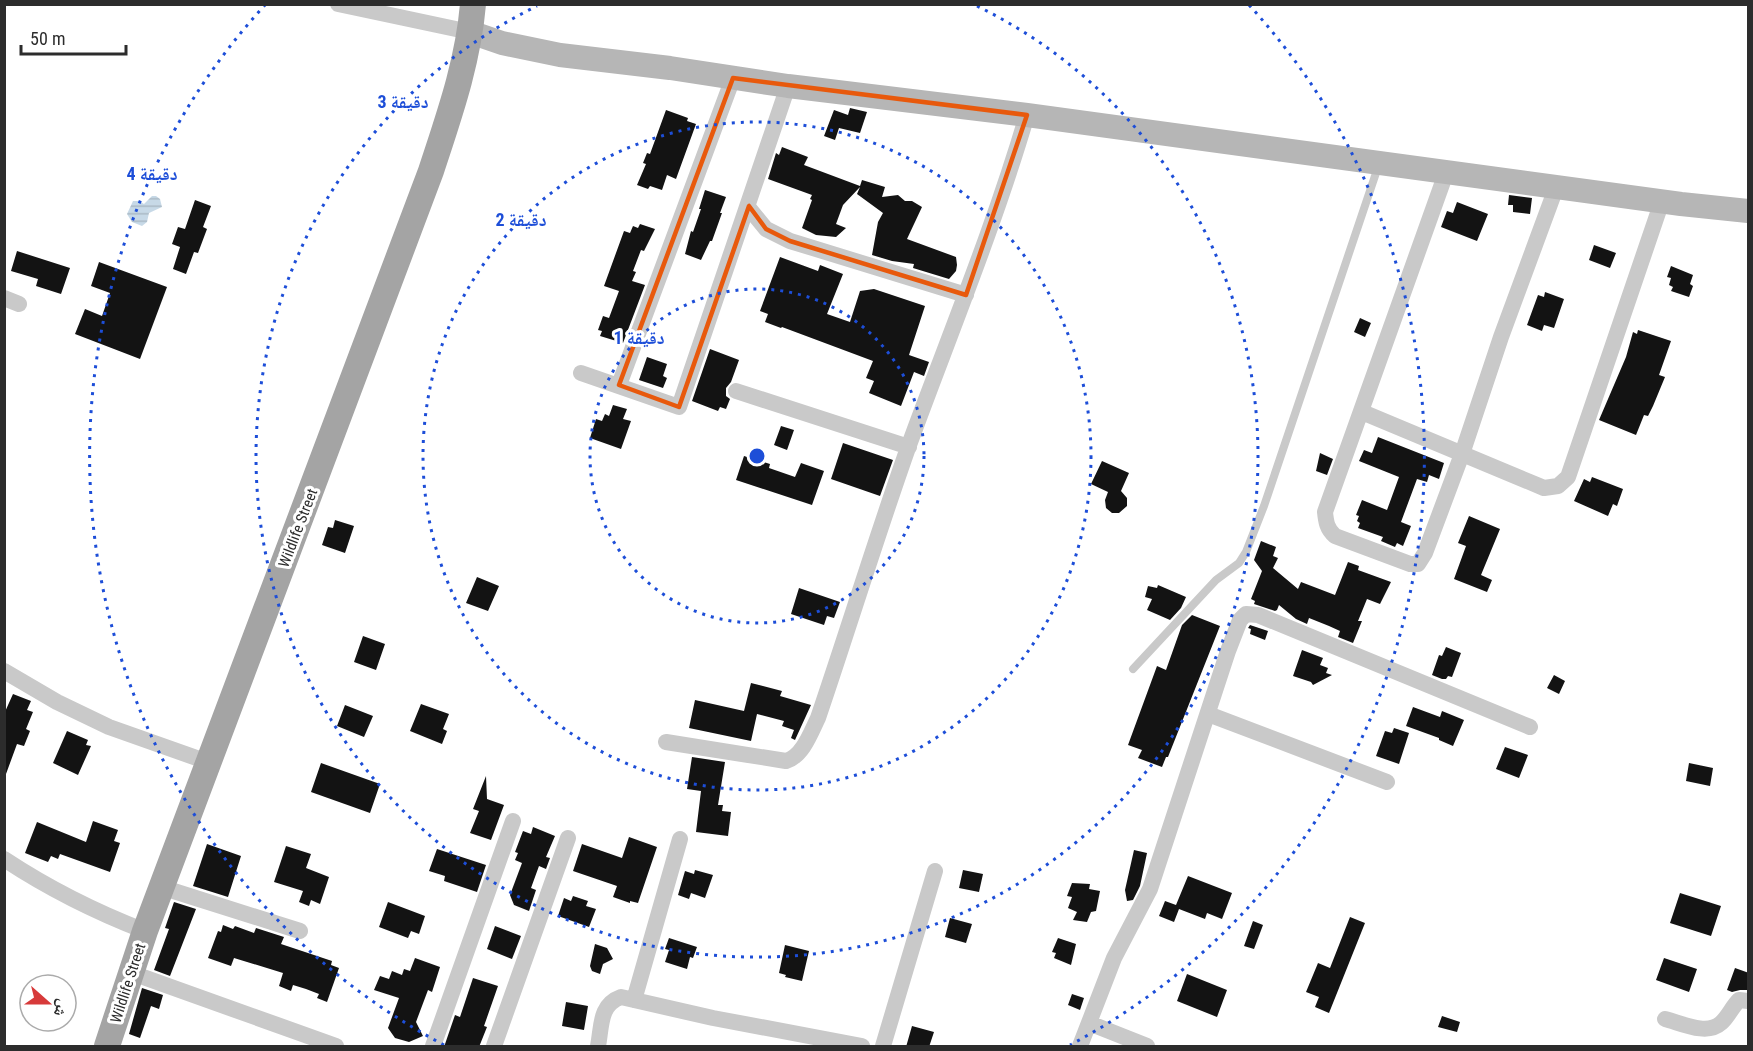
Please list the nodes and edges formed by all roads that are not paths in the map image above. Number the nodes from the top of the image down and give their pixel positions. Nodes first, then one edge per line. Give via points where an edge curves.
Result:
1 (338, 4) edge
2 (473, 4) edge
3 (470, 32) junction
4 (733, 78) junction
5 (788, 86) junction
6 (1026, 115) junction
7 (1379, 162) junction
8 (1446, 173) junction
9 (1556, 188) junction
10 (1662, 201) junction
11 (748, 207) junction
12 (1749, 211) edge
13 (966, 295) junction
14 (581, 373) dead end
15 (619, 385) junction
16 (736, 391) dead end
17 (1362, 412) junction
18 (909, 447) junction
19 (1462, 454) junction
20 (1133, 669) dead end
21 (4, 671) edge
22 (1208, 714) junction
23 (1530, 727) dead end
24 (666, 742) dead end
25 (208, 762) junction
26 (1387, 782) dead end
27 (513, 821) dead end
28 (568, 838) dead end
29 (680, 839) dead end
30 (4, 859) edge
31 (935, 871) dead end
32 (161, 887) junction
33 (145, 931) junction
34 (300, 932) dead end
35 (132, 974) junction
36 (634, 1000) junction
37 (1749, 1001) edge
38 (1665, 1019) dead end
39 (1089, 1023) junction
40 (107, 1047) edge
41 (336, 1047) edge
42 (433, 1047) edge
43 (494, 1047) edge
44 (598, 1047) edge
45 (862, 1047) edge
46 (883, 1047) edge
47 (1080, 1047) edge
48 (1147, 1047) edge

1 - 3 street
2 - 3 main road, Wildlife Street
3 - 4 street via 560,55
3 - 25 main road, Wildlife Street via 456,96 432,171
4 - 5 street
4 - 15 street
5 - 6 street
5 - 11 street
6 - 7 street
6 - 13 street
7 - 8 street
7 - 20 lane via 1246,552
8 - 9 street
8 - 17 street
9 - 10 street
9 - 19 street
10 - 12 street
10 - 19 street via 1568,477 1558,486 1544,488
11 - 13 street via 766,229 790,241
11 - 15 street via 679,407
13 - 18 street
14 - 15 street
16 - 18 street
17 - 19 street
17 - 19 street via 1325,512 1335,536 1418,564
18 - 24 street via 818,718 795,757 786,761
21 - 25 street via 109,727
22 - 23 street via 1240,620 1246,614 1258,615
22 - 26 street
22 - 39 street via 1150,889 1114,958
25 - 32 main road, Wildlife Street
27 - 42 street
28 - 43 street
29 - 36 street
30 - 33 street via 94,912
31 - 46 street
32 - 33 main road, Wildlife Street
32 - 34 street
33 - 35 main road, Wildlife Street
35 - 40 main road, Wildlife Street
35 - 41 street
36 - 44 street via 621,997 610,1001
36 - 45 street
37 - 38 street via 1739,1000 1714,1028
39 - 47 street
39 - 48 street

